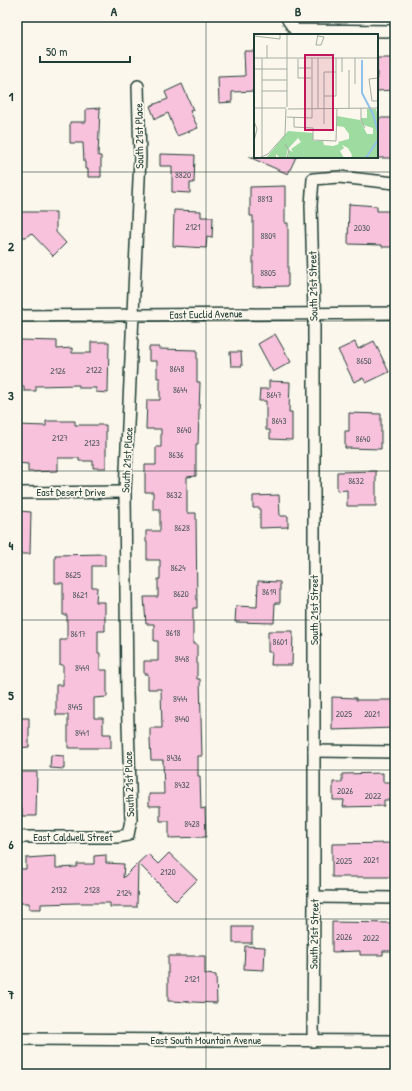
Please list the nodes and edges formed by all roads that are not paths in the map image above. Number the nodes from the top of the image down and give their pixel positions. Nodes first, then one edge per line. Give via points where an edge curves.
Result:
1 (288, 17) edge
2 (395, 31) edge
3 (138, 86) dead end
4 (395, 183) edge
5 (314, 312) junction
6 (395, 313) edge
7 (134, 314) junction
8 (17, 316) edge
9 (17, 492) edge
10 (125, 492) junction
11 (314, 751) junction
12 (395, 752) edge
13 (128, 835) joint
14 (17, 837) edge
15 (314, 897) junction
16 (395, 898) edge
17 (17, 1039) edge
18 (395, 1040) edge
19 (312, 1041) junction

1 - 2 street via 295,30
3 - 7 street, South 21st Place via 140,157
4 - 5 street, South 21st Street via 339,177 313,179 311,205
5 - 6 street, East Euclid Avenue
5 - 7 street, East Euclid Avenue
5 - 11 street, South 21st Street
7 - 8 street, East Euclid Avenue
7 - 10 street, South 21st Place
9 - 10 street, East Desert Drive
10 - 13 street, South 21st Place via 126,692 131,820
11 - 12 street
11 - 15 street, South 21st Street
13 - 14 street, East Caldwell Street
15 - 16 street
15 - 19 street, South 21st Street
17 - 19 street, East South Mountain Avenue
18 - 19 street, East South Mountain Avenue

